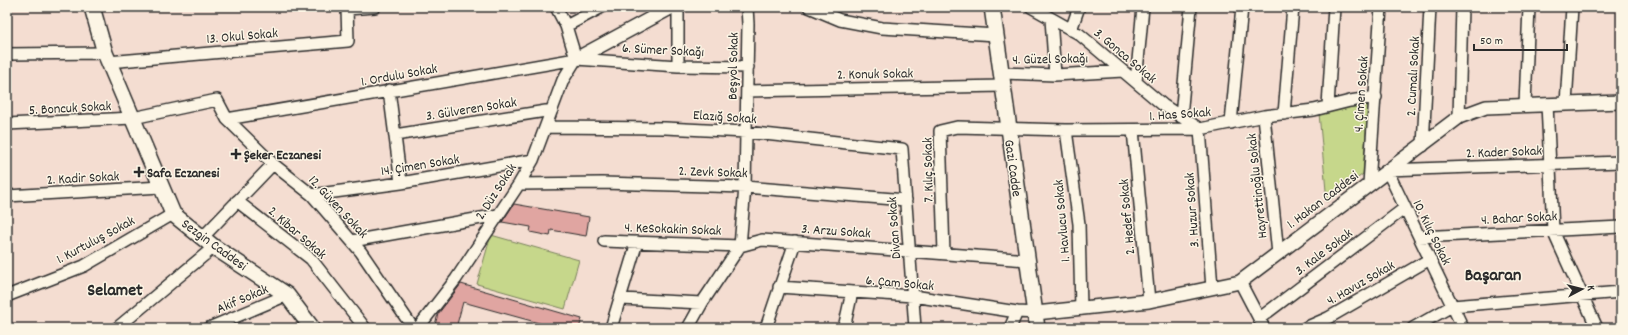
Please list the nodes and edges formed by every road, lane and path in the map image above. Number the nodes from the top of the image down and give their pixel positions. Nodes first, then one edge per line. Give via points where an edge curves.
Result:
1 (92, 7) edge
2 (376, 7) edge
3 (556, 7) edge
4 (602, 7) edge
5 (672, 7) edge
6 (678, 7) edge
7 (747, 7) edge
8 (809, 7) edge
9 (992, 7) edge
10 (1031, 7) edge
11 (1079, 7) edge
12 (1143, 7) edge
13 (1191, 7) edge
14 (1242, 7) edge
15 (1292, 7) edge
16 (1334, 7) edge
17 (1381, 7) edge
18 (1430, 7) edge
19 (1462, 7) edge
20 (1529, 7) edge
21 (1572, 7) edge
22 (347, 8) edge
23 (1051, 19) junction
24 (566, 26) junction
25 (1071, 30) junction
26 (996, 35) junction
27 (7, 54) edge
28 (106, 57) junction
29 (576, 59) junction
30 (678, 66) junction
31 (748, 67) junction
32 (1123, 71) junction
33 (1055, 75) junction
34 (1002, 80) junction
35 (1136, 82) junction
36 (389, 90) junction
37 (747, 91) junction
38 (1376, 97) junction
39 (1621, 102) edge
40 (1547, 104) junction
41 (1566, 104) junction
42 (1525, 105) junction
43 (1328, 106) junction
44 (552, 110) junction
45 (1284, 114) junction
46 (1264, 116) junction
47 (1181, 117) junction
48 (1459, 117) junction
49 (133, 118) junction
50 (227, 119) junction
51 (1231, 123) junction
52 (7, 124) edge
53 (546, 127) junction
54 (1008, 129) junction
55 (1200, 129) junction
56 (1066, 130) junction
57 (1132, 130) junction
58 (746, 132) junction
59 (395, 135) junction
60 (1423, 146) junction
61 (902, 149) joint
62 (533, 160) junction
63 (1621, 162) edge
64 (273, 164) junction
65 (1549, 165) junction
66 (1387, 170) junction
67 (401, 183) junction
68 (519, 184) junction
69 (1369, 184) junction
70 (745, 187) junction
71 (161, 188) junction
72 (312, 195) junction
73 (7, 196) edge
74 (237, 200) junction
75 (906, 200) junction
76 (1405, 208) junction
77 (173, 214) junction
78 (498, 215) junction
79 (1621, 227) edge
80 (1554, 231) junction
81 (1419, 237) junction
82 (352, 241) junction
83 (208, 242) junction
84 (604, 242) dead end
85 (637, 242) junction
86 (795, 242) junction
87 (740, 246) junction
88 (910, 250) junction
89 (944, 253) junction
90 (1278, 254) junction
91 (1028, 260) junction
92 (1430, 260) junction
93 (1240, 282) junction
94 (779, 288) junction
95 (1212, 288) junction
96 (852, 292) junction
97 (1621, 292) edge
98 (287, 295) junction
99 (7, 296) edge
100 (913, 296) junction
101 (1582, 296) junction
102 (620, 299) junction
103 (1148, 301) junction
104 (702, 303) junction
105 (1452, 306) junction
106 (1081, 309) junction
107 (1017, 312) junction
108 (1036, 321) edge
109 (1262, 323) edge
110 (117, 328) edge
111 (208, 328) edge
112 (312, 328) edge
113 (365, 328) edge
114 (413, 328) edge
115 (418, 328) edge
116 (611, 328) edge
117 (688, 328) edge
118 (766, 328) edge
119 (844, 328) edge
120 (915, 328) edge
121 (1010, 328) edge
122 (1305, 328) edge
123 (1413, 328) edge
124 (1463, 328) edge
125 (1596, 328) edge

1 - 28 main road, Sezgin Caddesi
2 - 22 street
3 - 24 street
4 - 24 street
5 - 29 street
6 - 30 street
7 - 31 street, Beşyol Sokak
8 - 26 street via 840,20 882,28
9 - 26 main road, Gazi Cadde
10 - 23 street, 3. Gonca Sokak
11 - 25 street
12 - 35 street
13 - 47 street
14 - 51 street
15 - 45 street
16 - 43 street
17 - 38 street, 4. Çimen Sokak
18 - 60 street, 2. Cumalı Sokak
19 - 48 street
20 - 42 street
21 - 41 street
22 - 28 street, 13. Okul Sokak via 348,41
23 - 25 street, 3. Gonca Sokak
23 - 33 street
24 - 29 street
25 - 32 street, 3. Gonca Sokak
26 - 34 main road, Gazi Cadde
27 - 28 street
28 - 49 main road, Sezgin Caddesi
29 - 30 street, 6. Sümer Sokağı
29 - 36 street, 1. Ordulu Sokak
29 - 44 street, 2. Düz Sokak
30 - 31 street, 6. Sümer Sokağı
31 - 37 street, Beşyol Sokak
32 - 33 street, 4. Güzel Sokağı
32 - 35 street, 3. Gonca Sokak
33 - 34 street, 4. Güzel Sokağı
34 - 37 street, 2. Konuk Sokak
34 - 54 main road, Gazi Cadde
35 - 47 street, 3. Gonca Sokak
36 - 50 street, 1. Ordulu Sokak
36 - 59 street
37 - 58 street, Beşyol Sokak
38 - 43 street, 1. Has Sokak
38 - 69 street, 4. Çimen Sokak
39 - 41 street, 1. Hakan Caddesi
40 - 41 street, 1. Hakan Caddesi
40 - 42 street, 1. Hakan Caddesi
40 - 65 street
42 - 48 street, 1. Hakan Caddesi via 1486,107
43 - 45 street, 1. Has Sokak
44 - 53 street, 2. Düz Sokak
44 - 59 street, 3. Gülveren Sokak
45 - 46 street, 1. Has Sokak
46 - 51 street, 1. Has Sokak
46 - 90 street, Hayrettinoğlu Sokak
47 - 55 street, 3. Gonca Sokak
48 - 60 street, 1. Hakan Caddesi
49 - 50 street, 5. Boncuk Sokak via 217,100
49 - 52 street, 5. Boncuk Sokak
49 - 71 main road, Sezgin Caddesi
50 - 64 street, 12. Güven Sokak
51 - 55 street, 1. Has Sokak
53 - 58 street, Elazığ Sokak
53 - 62 street, 2. Düz Sokak
54 - 56 street, 1. Has Sokak
54 - 89 street, 7. Kılıç Sokak via 957,127 940,131
54 - 91 main road, Gazi Cadde
55 - 57 street, 1. Has Sokak
55 - 95 street, 3. Huzur Sokak
56 - 57 street, 1. Has Sokak
56 - 106 street, 1. Havlucu Sokak via 1078,224
57 - 103 street, 2. Hedef Sokak
58 - 61 street, Elazığ Sokak
58 - 70 street, Beşyol Sokak
59 - 67 street
60 - 66 street, 1. Hakan Caddesi
61 - 75 street, Divan Sokak
62 - 67 street, 14. Çimen Sokak
62 - 68 street, 2. Düz Sokak
63 - 65 street, 2. Kader Sokak
64 - 72 street, 12. Güven Sokak
64 - 74 street
65 - 66 street, 2. Kader Sokak
65 - 80 street
66 - 69 street, 1. Hakan Caddesi
66 - 76 street, 10. Kılıç Sokak
67 - 72 street, 14. Çimen Sokak
68 - 70 street, 2. Zevk Sokak via 602,183
68 - 78 street, 2. Düz Sokak
69 - 90 street, 1. Hakan Caddesi
70 - 75 street, 2. Zevk Sokak
70 - 87 street, Beşyol Sokak
71 - 73 street, 2. Kadir Sokak
71 - 77 main road, Sezgin Caddesi
72 - 82 street, 12. Güven Sokak
74 - 83 street
74 - 113 street, 2. Kibar Sokak via 311,259
75 - 88 street, Divan Sokak
76 - 81 street, 10. Kılıç Sokak
76 - 109 street, 3. Kale Sokak
77 - 83 main road, Sezgin Caddesi
77 - 99 street, 1. Kurtuluş Sokak via 84,266
78 - 82 street
78 - 115 street, 2. Düz Sokak via 456,279
79 - 80 street, 4. Bahar Sokak
80 - 81 street, 4. Bahar Sokak
80 - 101 street
81 - 92 street, 10. Kılıç Sokak
82 - 114 street, 12. Güven Sokak
83 - 98 main road, Sezgin Caddesi
83 - 110 street
84 - 85 street, 4. KeSokakin Sokak
85 - 87 street, 4. KeSokakin Sokak
85 - 102 street
86 - 87 street, 3. Arzu Sokak via 762,240
86 - 88 street, 3. Arzu Sokak
86 - 94 street
87 - 104 street
88 - 89 street, 3. Arzu Sokak
88 - 100 street, Divan Sokak
89 - 91 street, 3. Arzu Sokak
90 - 93 street, 1. Hakan Caddesi
91 - 108 main road, Gazi Cadde
92 - 105 street, 10. Kılıç Sokak
92 - 122 street, 4. Havuz Sokak via 1328,318
93 - 95 street, 1. Hakan Caddesi
93 - 109 street
94 - 96 street, 6. Çam Sokak
94 - 118 street
95 - 103 street, 1. Hakan Caddesi
96 - 100 street, 6. Çam Sokak
96 - 119 street
97 - 101 street
98 - 111 street, Akif Sokak
98 - 112 main road, Sezgin Caddesi
100 - 107 street, 6. Çam Sokak
100 - 120 street, Divan Sokak
101 - 105 street
101 - 125 street
102 - 104 street
102 - 116 street
103 - 106 street, 1. Hakan Caddesi
104 - 117 street
105 - 123 street
105 - 124 street, 10. Kılıç Sokak
106 - 108 street, 1. Hakan Caddesi
107 - 108 street, 6. Çam Sokak
107 - 121 street

